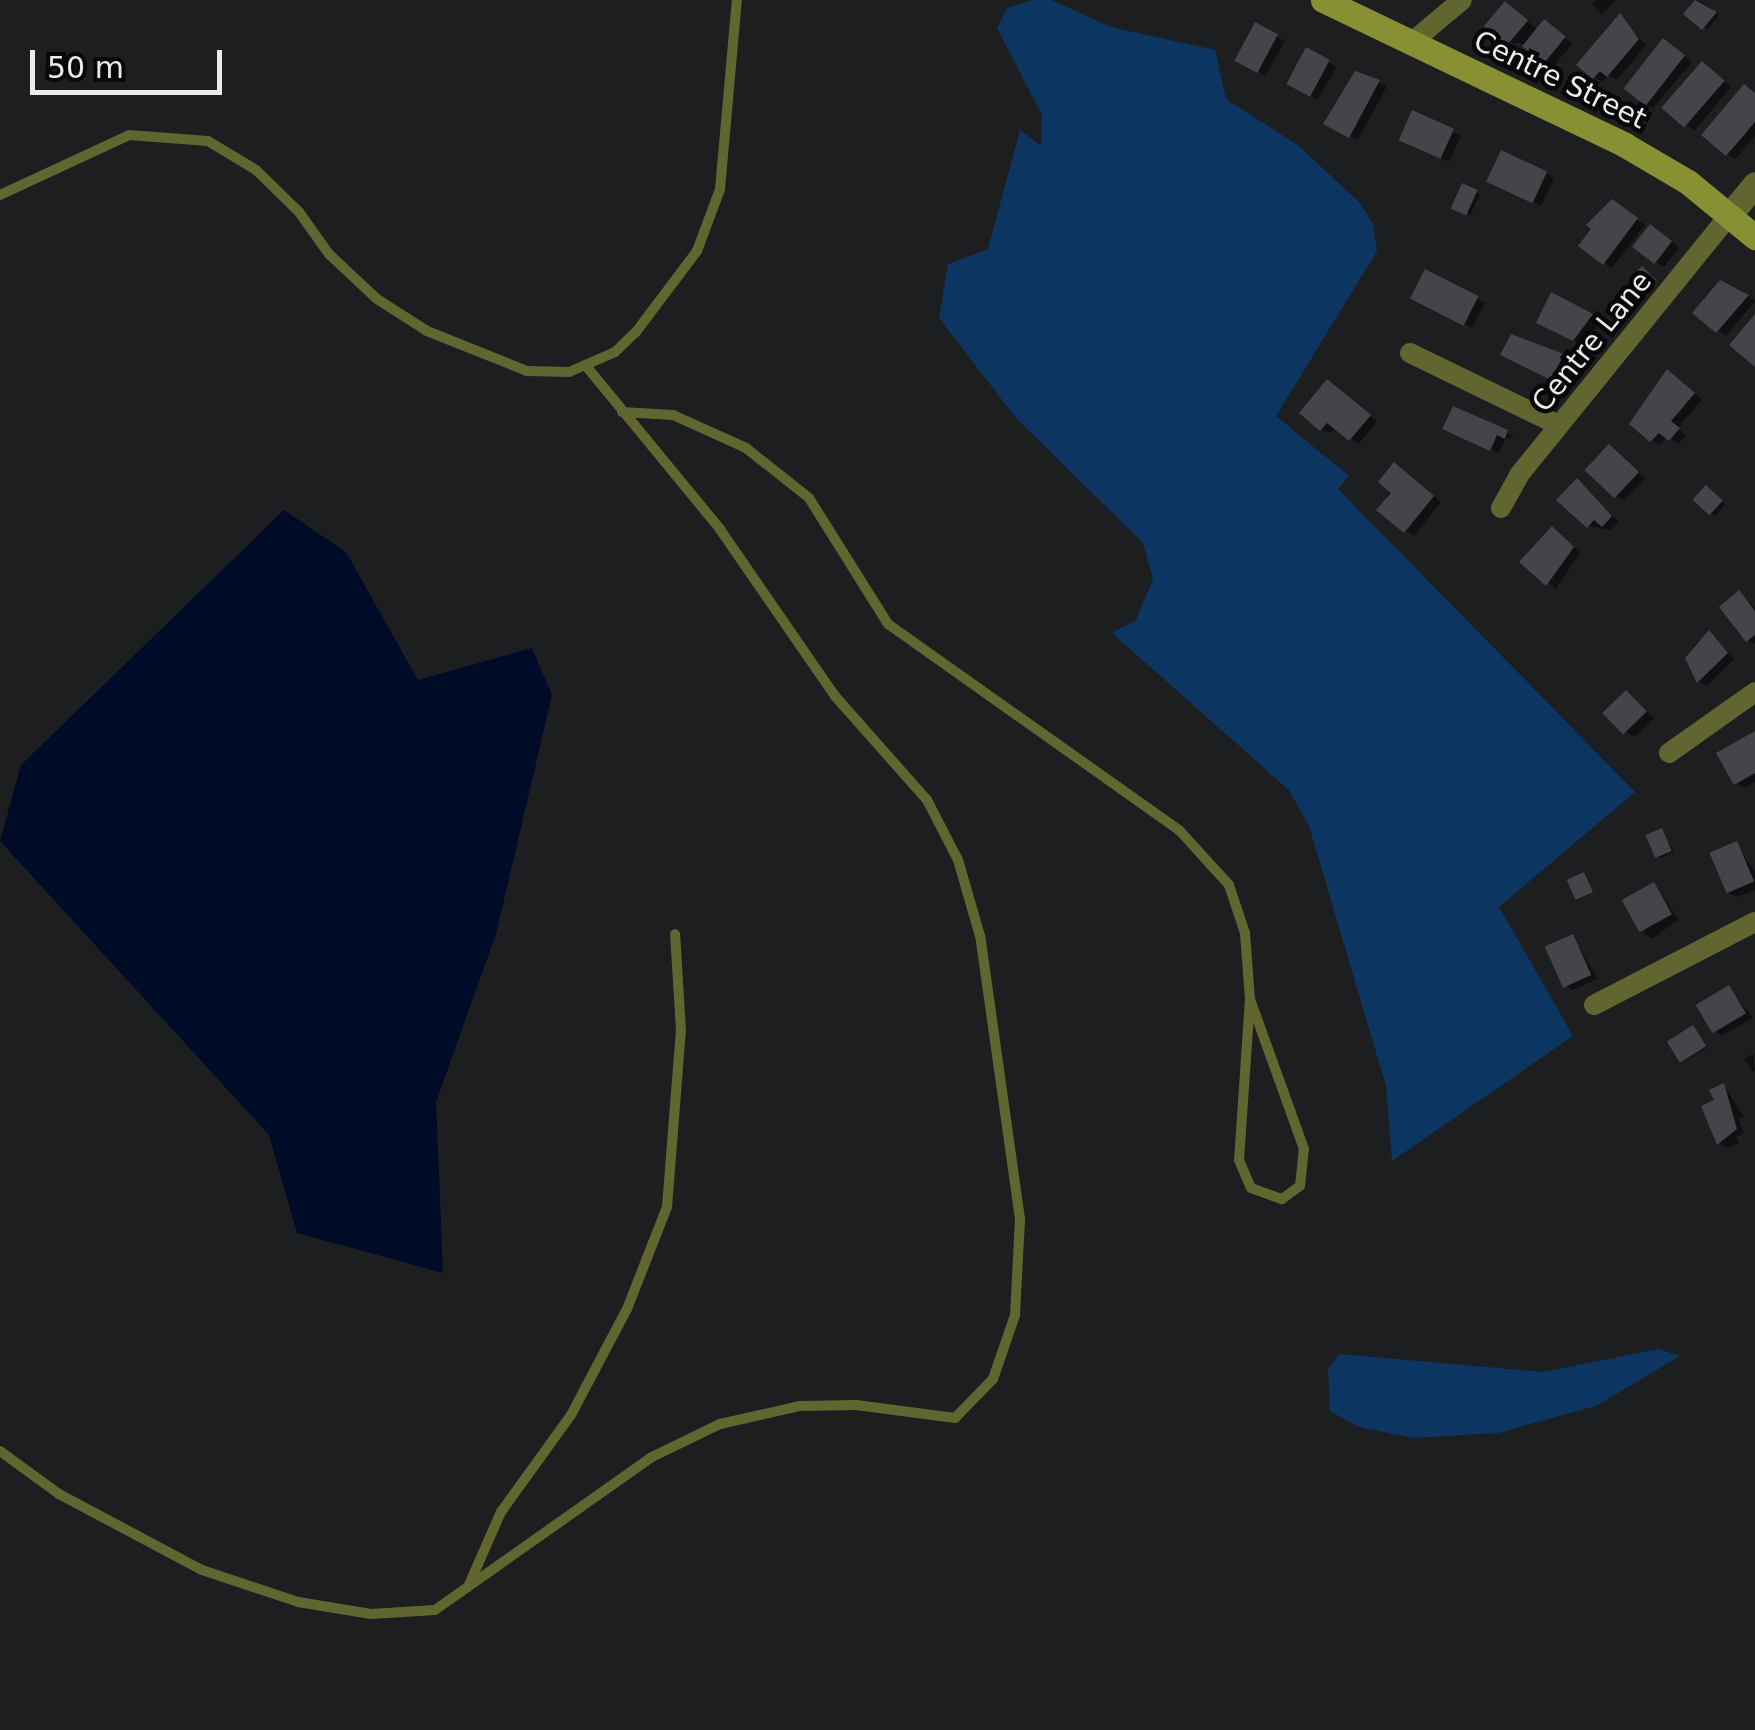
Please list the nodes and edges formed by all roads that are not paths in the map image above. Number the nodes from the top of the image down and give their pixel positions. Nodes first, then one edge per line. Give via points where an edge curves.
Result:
1 (737, 0) edge
2 (1324, 0) edge
3 (1462, 0) edge
4 (1412, 42) junction
5 (1755, 184) edge
6 (0, 195) edge
7 (1730, 214) junction
8 (1755, 237) edge
9 (1410, 353) dead end
10 (586, 366) junction
11 (622, 412) junction
12 (1558, 426) junction
13 (1501, 508) dead end
14 (1755, 692) edge
15 (1669, 753) dead end
16 (1755, 922) edge
17 (676, 934) dead end
18 (1250, 999) junction
19 (1594, 1006) dead end
20 (0, 1451) edge
21 (468, 1588) junction

1 - 10 lane via 720,189 696,250 636,332
2 - 4 main road, Centre Street
3 - 4 street
4 - 7 main road, Centre Street via 1625,145
5 - 7 street
6 - 10 lane via 129,134 208,141 256,170 329,254 377,299 426,331 527,370 549,374
7 - 8 main road, Centre Street
7 - 12 street, Centre Lane
9 - 12 street
10 - 11 lane
11 - 18 lane via 674,415 746,448 809,498 888,624 1179,830 1228,885 1245,933
11 - 21 lane via 720,529 835,696 927,800 958,860 980,936 1012,1148 1020,1218 1015,1315 993,1379 955,1418 856,1405 800,1406 720,1424 652,1456
12 - 13 street, Centre Lane
14 - 15 street
16 - 19 street
17 - 21 lane via 681,1031 667,1207 627,1309 571,1415 501,1512
18 - 18 lane via 1239,1160 1251,1188 1282,1198 1300,1186 1304,1149
20 - 21 lane via 138,1539 202,1570 298,1602 372,1614 436,1610

